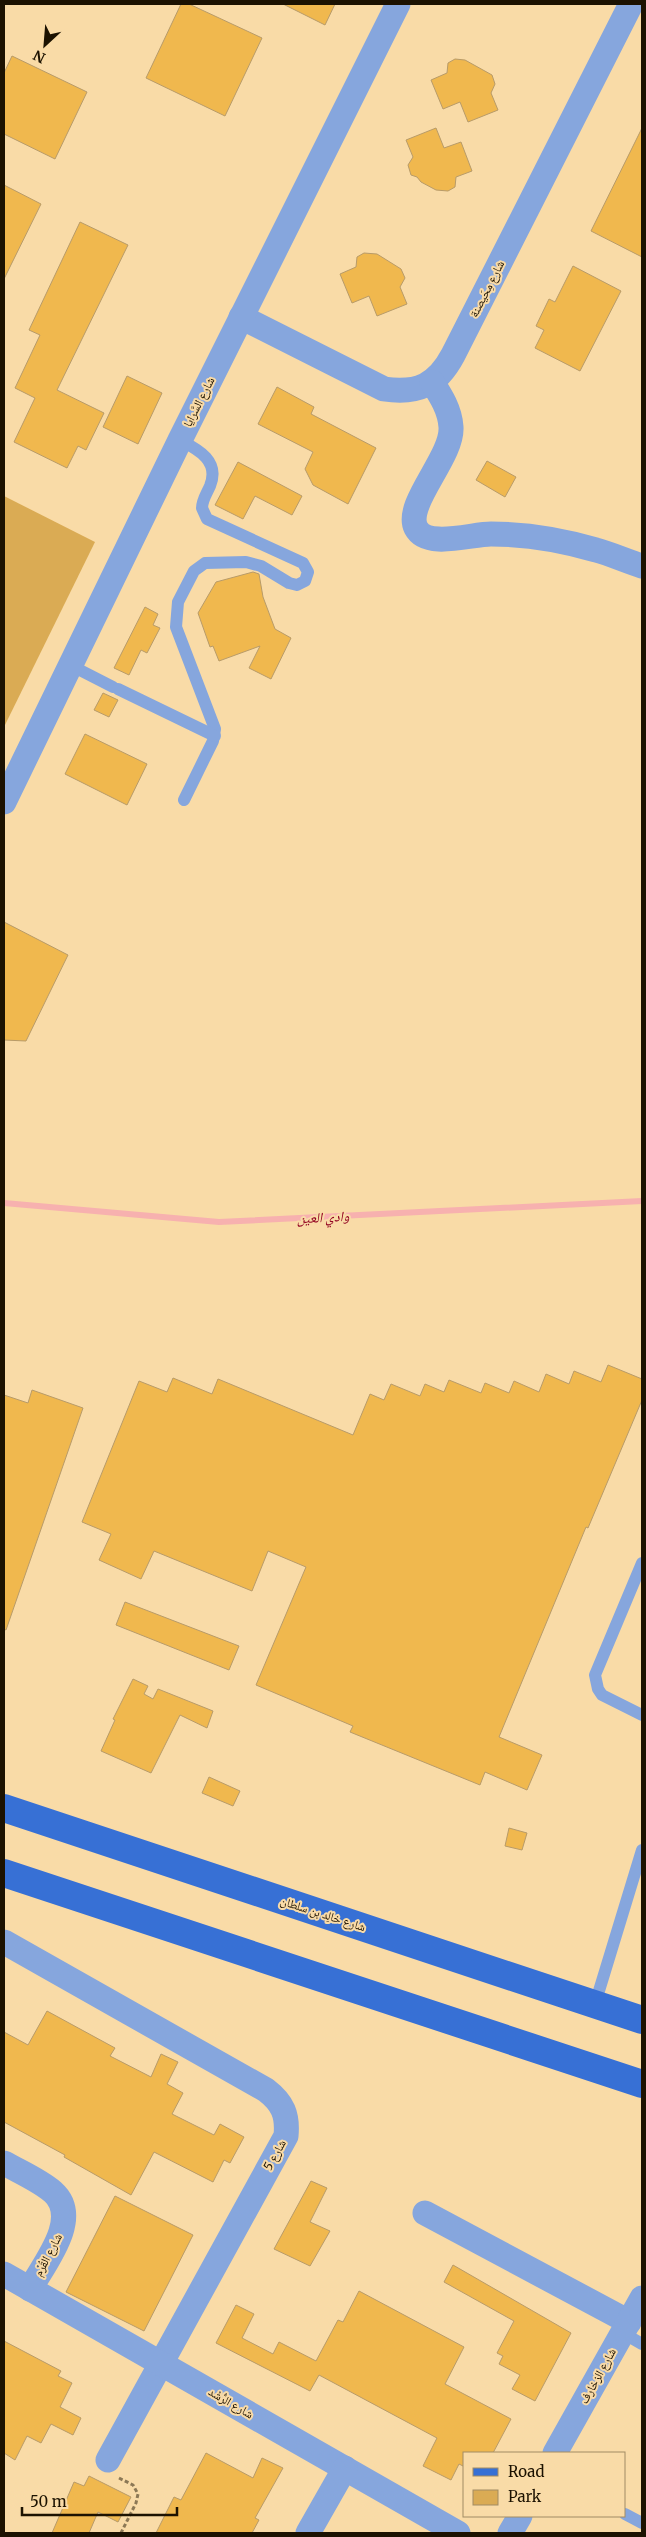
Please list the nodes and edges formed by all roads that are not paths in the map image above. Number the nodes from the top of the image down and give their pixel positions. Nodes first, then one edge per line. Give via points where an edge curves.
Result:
1 (398, 4) edge
2 (631, 4) edge
3 (241, 317) junction
4 (432, 382) junction
5 (180, 440) junction
6 (642, 566) edge
7 (70, 665) junction
8 (215, 736) junction
9 (184, 800) dead end
10 (4, 802) edge
11 (642, 1563) edge
12 (642, 1715) edge
13 (4, 1808) edge
14 (642, 1850) edge
15 (4, 1873) edge
16 (4, 1942) edge
17 (595, 2004) junction
18 (642, 2020) edge
19 (642, 2084) edge
20 (4, 2163) edge
21 (425, 2213) dead end
22 (4, 2274) edge
23 (30, 2288) junction
24 (642, 2298) edge
25 (631, 2333) edge
26 (160, 2363) junction
27 (556, 2452) edge
28 (108, 2460) road end
29 (345, 2468) junction
30 (626, 2515) edge
31 (519, 2517) edge
32 (642, 2523) edge
33 (308, 2533) edge
34 (458, 2533) edge
35 (510, 2533) edge

1 - 3 street, شارع السَّرايا
2 - 4 street, شارع مِحَيصنة via 453,355 445,370
3 - 4 street, شارع مِحَيصنة via 384,389 401,392
3 - 5 street, شارع السَّرايا
4 - 6 street via 448,410 452,428 448,446 415,510 414,522 420,533 437,540 491,534 537,538 598,550
5 - 7 street, شارع السَّرايا
5 - 8 lane via 198,449 210,462 213,478 202,508 207,519 303,563 308,572 305,580 297,585 261,566 246,562 205,563 194,571 178,602 176,627 215,722
7 - 8 lane
7 - 10 street, شارع السَّرايا
8 - 9 lane
11 - 12 lane via 595,1675 602,1695
13 - 17 main road, شارع خالِد بن سلطان
14 - 17 lane
15 - 19 main road
16 - 26 street, شارع 5 via 266,2090 284,2109 286,2136
17 - 18 main road, شارع خالِد بن سلطان
20 - 23 street, شارع القُرْم via 43,2185 62,2204 62,2231
21 - 25 street
22 - 23 street, شارع الرُّشْد
23 - 26 street, شارع الرُّشْد
24 - 25 street, شارع الزخارف
25 - 27 street, شارع الزخارف
26 - 28 street, شارع 5
26 - 29 street, شارع الرُّشْد
29 - 33 street
29 - 34 street, شارع الرُّشْد
30 - 32 lane
31 - 35 street

